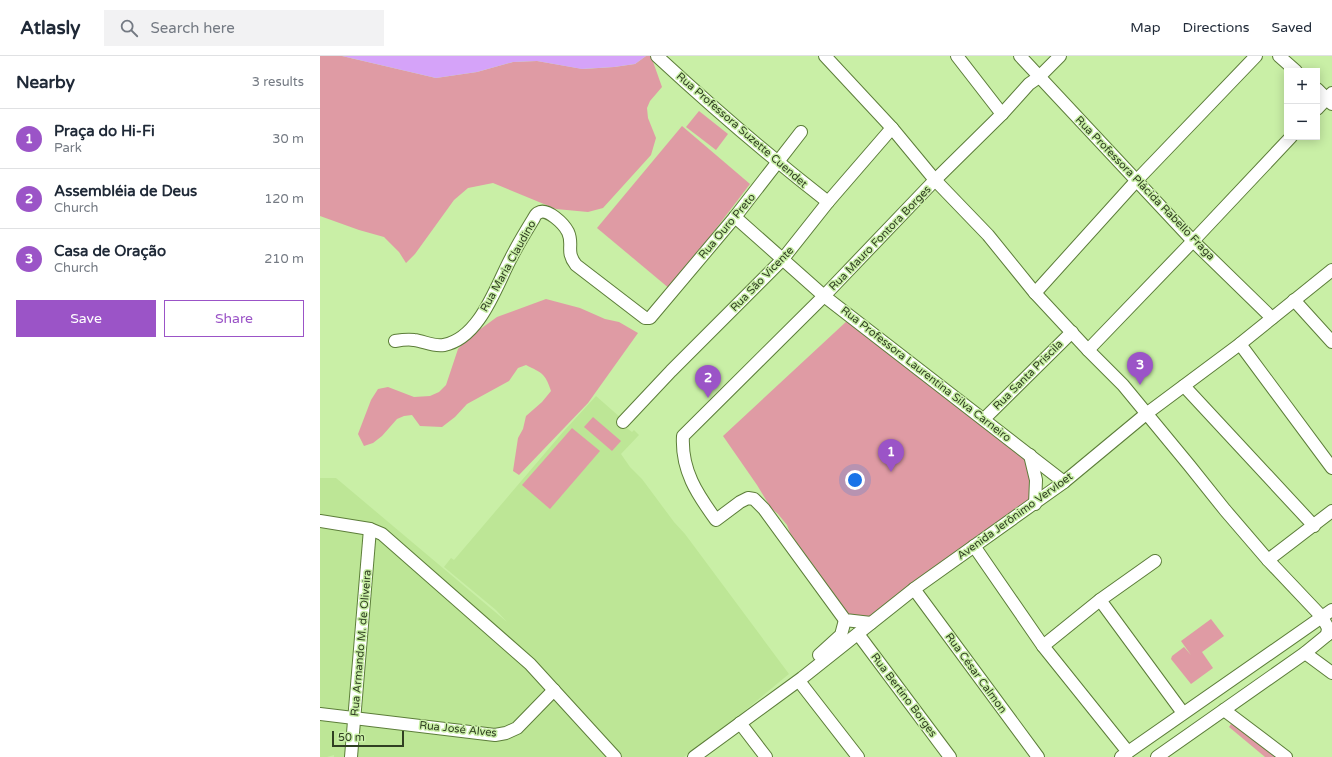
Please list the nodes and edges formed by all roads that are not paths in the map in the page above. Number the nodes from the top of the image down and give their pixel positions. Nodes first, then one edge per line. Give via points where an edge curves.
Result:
1 (658, 56) edge
2 (825, 56) edge
3 (957, 56) edge
4 (1020, 56) edge
5 (1060, 56) edge
6 (1256, 56) edge
7 (1279, 56) edge
8 (1293, 68) edge
9 (1039, 77) junction
10 (1320, 92) edge
11 (1330, 98) edge
12 (1320, 106) edge
13 (1002, 114) junction
14 (892, 128) junction
15 (801, 132) dead end
16 (1288, 140) edge
17 (778, 163) junction
18 (935, 180) junction
19 (1137, 180) junction
20 (828, 202) junction
21 (735, 217) junction
22 (1193, 241) junction
23 (782, 260) junction
24 (1332, 270) edge
25 (1035, 293) junction
26 (824, 296) junction
27 (1294, 300) junction
28 (650, 318) joint
29 (1272, 318) junction
30 (1072, 332) junction
31 (395, 341) dead end
32 (1332, 342) edge
33 (1240, 344) junction
34 (1088, 350) junction
35 (1184, 386) junction
36 (1146, 414) junction
37 (984, 419) junction
38 (623, 422) dead end
39 (1030, 455) junction
40 (1332, 468) edge
41 (1064, 482) junction
42 (1035, 504) junction
43 (1332, 511) edge
44 (320, 522) edge
45 (1314, 526) junction
46 (370, 529) junction
47 (974, 546) junction
48 (1268, 560) junction
49 (1155, 561) dead end
50 (914, 589) junction
51 (1100, 600) junction
52 (1332, 610) edge
53 (1322, 617) junction
54 (845, 620) junction
55 (871, 623) junction
56 (1329, 633) edge
57 (858, 634) junction
58 (1043, 646) junction
59 (1305, 653) junction
60 (1332, 673) edge
61 (801, 680) junction
62 (554, 690) junction
63 (1224, 710) junction
64 (1183, 713) junction
65 (320, 714) edge
66 (355, 718) junction
67 (740, 723) junction
68 (1125, 754) edge
69 (351, 757) edge
70 (615, 757) edge
71 (694, 757) edge
72 (766, 757) edge
73 (858, 757) edge
74 (950, 757) edge
75 (1038, 757) edge
76 (1158, 757) edge
77 (1286, 757) edge

1 - 17 street, Rua Professora Suzette Cuendet
2 - 14 street
3 - 13 street
4 - 9 street, Rua Professora Plácida Rabello Fraga
5 - 9 street, Rua Mauro Fontora Borges
6 - 19 street
7 - 8 street
9 - 13 street, Rua Mauro Fontora Borges via 1029,84
9 - 19 street, Rua Professora Plácida Rabello Fraga
10 - 11 street
11 - 12 street
13 - 18 street, Rua Mauro Fontora Borges
14 - 18 street
14 - 20 street, Rua São Vicente
15 - 17 street, Rua Ouro Preto
16 - 22 street
17 - 20 street, Rua Professora Suzette Cuendet
17 - 21 street, Rua Ouro Preto
18 - 25 street via 988,235
18 - 26 street, Rua Mauro Fontora Borges
19 - 22 street, Rua Professora Plácida Rabello Fraga
19 - 25 street
20 - 23 street, Rua São Vicente
21 - 23 street, Rua Professora Laurentina Silva Carneiro
21 - 28 street, Rua Ouro Preto
22 - 29 street, Rua Professora Plácida Rabello Fraga
22 - 34 street
23 - 26 street, Rua Professora Laurentina Silva Carneiro
23 - 38 street, Rua São Vicente
24 - 27 street, Avenida Jerônimo Vervloet
25 - 30 street
26 - 37 street, Rua Professora Laurentina Silva Carneiro
26 - 54 street, Rua Mauro Fontora Borges via 683,436 682,449 688,475 716,520 740,502 748,498 754,499
27 - 29 street, Avenida Jerônimo Vervloet
27 - 32 street
28 - 31 street, Rua Maria Claudino via 645,318 576,264 569,255 570,240 564,226 543,211 534,218 491,299 471,329 460,338 444,345 432,345 415,340
29 - 33 street, Avenida Jerônimo Vervloet
30 - 34 street
30 - 37 street, Rua Santa Priscila
33 - 35 street, Avenida Jerônimo Vervloet
33 - 40 street
34 - 36 street
35 - 36 street, Avenida Jerônimo Vervloet
35 - 45 street
36 - 41 street, Avenida Jerônimo Vervloet
36 - 48 street
37 - 39 street, Rua Professora Laurentina Silva Carneiro
39 - 41 street, Rua Professora Laurentina Silva Carneiro
39 - 42 street via 1036,480
41 - 42 street, Avenida Jerônimo Vervloet
42 - 47 street, Avenida Jerônimo Vervloet
43 - 45 street
44 - 46 street
45 - 48 street
46 - 62 street via 382,534 530,664
46 - 66 street, Rua Armando M. de Oliveira
47 - 50 street, Avenida Jerônimo Vervloet
47 - 58 street
48 - 53 street
49 - 51 street
50 - 55 street, Avenida Jerônimo Vervloet
50 - 75 street, Rua César Calmon
51 - 58 street
51 - 64 street
52 - 53 street
53 - 56 street
53 - 64 street
54 - 55 street
54 - 61 street via 841,635 807,666
55 - 57 street, Avenida Jerônimo Vervloet
56 - 59 street
57 - 61 street, Avenida Jerônimo Vervloet
57 - 74 street, Rua Bertino Borges
58 - 68 street
59 - 60 street
59 - 63 street
61 - 67 street, Avenida Jerônimo Vervloet
61 - 73 street
62 - 66 street, Rua José Alves via 517,728 495,735
62 - 70 street
63 - 76 street
63 - 77 street
64 - 68 street
65 - 66 street, Rua José Alves
66 - 69 street, Rua Armando M. de Oliveira
67 - 71 street, Avenida Jerônimo Vervloet
67 - 72 street

